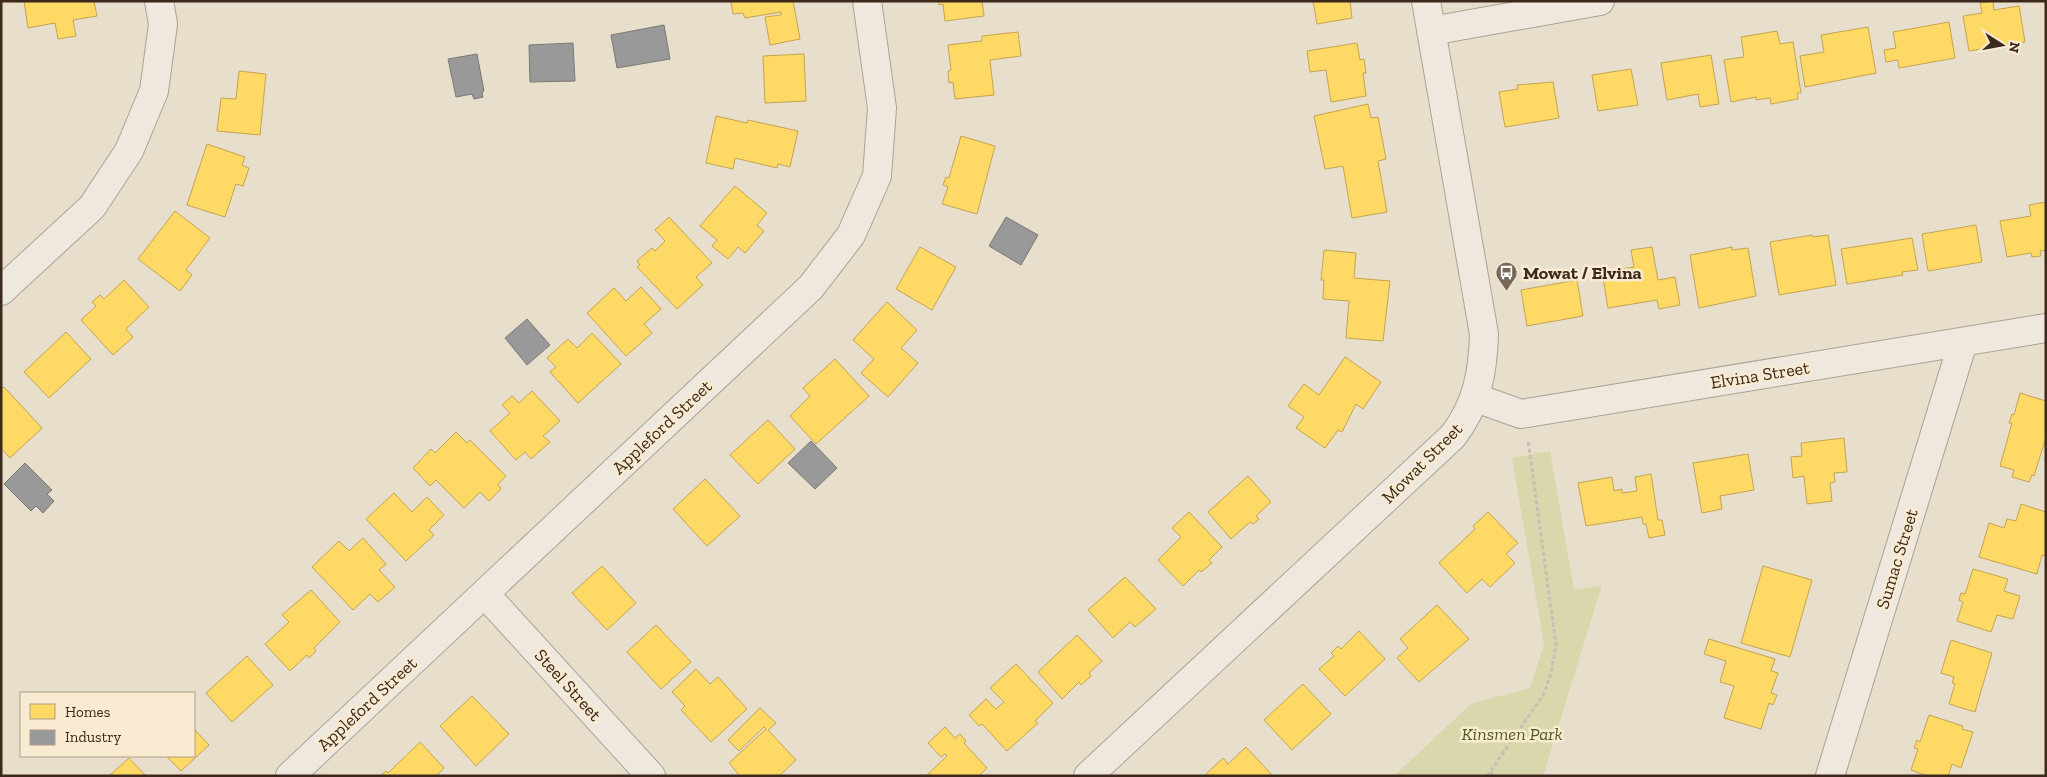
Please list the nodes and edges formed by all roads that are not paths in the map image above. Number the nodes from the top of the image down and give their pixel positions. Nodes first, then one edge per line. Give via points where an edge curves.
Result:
1 (159, 1) edge
2 (867, 1) edge
3 (1426, 1) edge
4 (1600, 1) edge
5 (1431, 31) junction
6 (1, 291) edge
7 (2046, 328) edge
8 (1963, 342) junction
9 (1476, 398) junction
10 (485, 594) junction
11 (290, 776) edge
12 (652, 776) edge
13 (1088, 776) edge
14 (1830, 776) edge

1 - 6 street via 163,24 154,91 129,151 92,207
2 - 10 street, Appleford Street via 882,108 877,176 851,235 811,287
3 - 5 street, Mowat Street
4 - 5 street
5 - 9 street, Mowat Street via 1484,334 1484,365
7 - 8 street, Elvina Street
8 - 9 street, Elvina Street via 1521,414
8 - 14 street, Sumac Street
9 - 13 street, Mowat Street via 1454,436
10 - 11 street, Appleford Street
10 - 12 street, Steel Street

